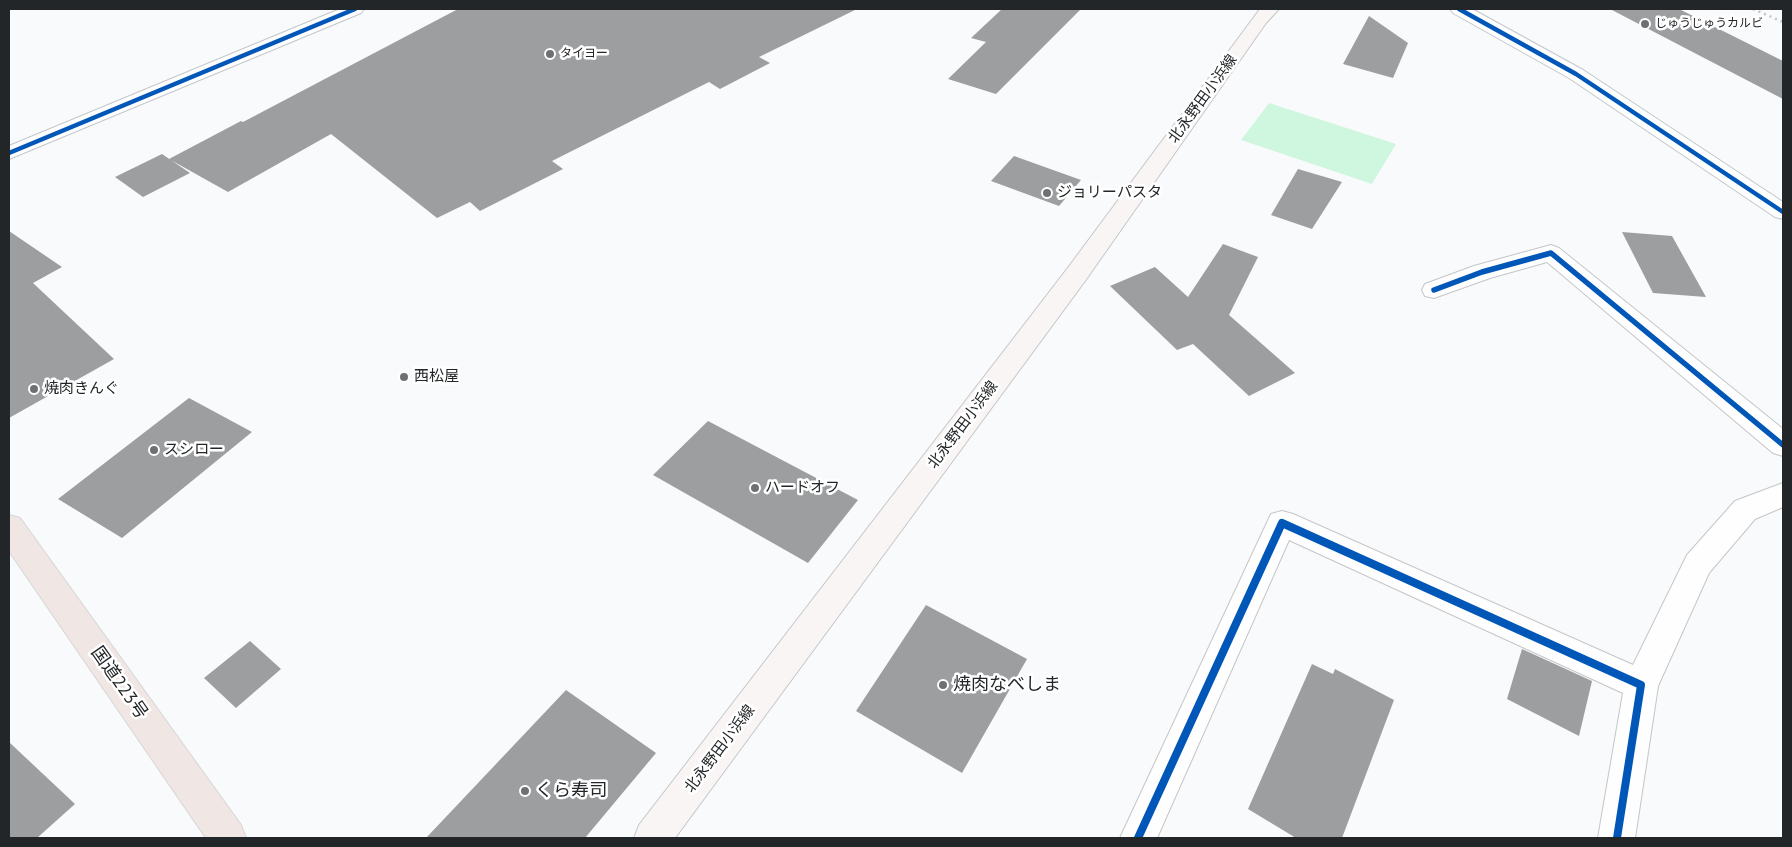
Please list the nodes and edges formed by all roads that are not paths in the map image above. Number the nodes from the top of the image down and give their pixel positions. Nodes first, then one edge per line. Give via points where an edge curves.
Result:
1 (356, 9) edge
2 (1270, 9) edge
3 (1459, 9) edge
4 (9, 153) edge
5 (1783, 212) edge
6 (1434, 290) dead end
7 (1783, 444) edge
8 (1783, 495) edge
9 (9, 527) edge
10 (1641, 685) junction
11 (228, 838) edge
12 (652, 838) edge
13 (1138, 838) edge
14 (1617, 838) edge

1 - 4 street
2 - 12 main road, 北永野田小浜線 via 1076,275
3 - 5 street via 1576,74
6 - 7 street via 1482,272 1551,253
8 - 10 street via 1745,510 1698,564
9 - 11 highway, 国道223号
10 - 13 street via 1282,523
10 - 14 street

